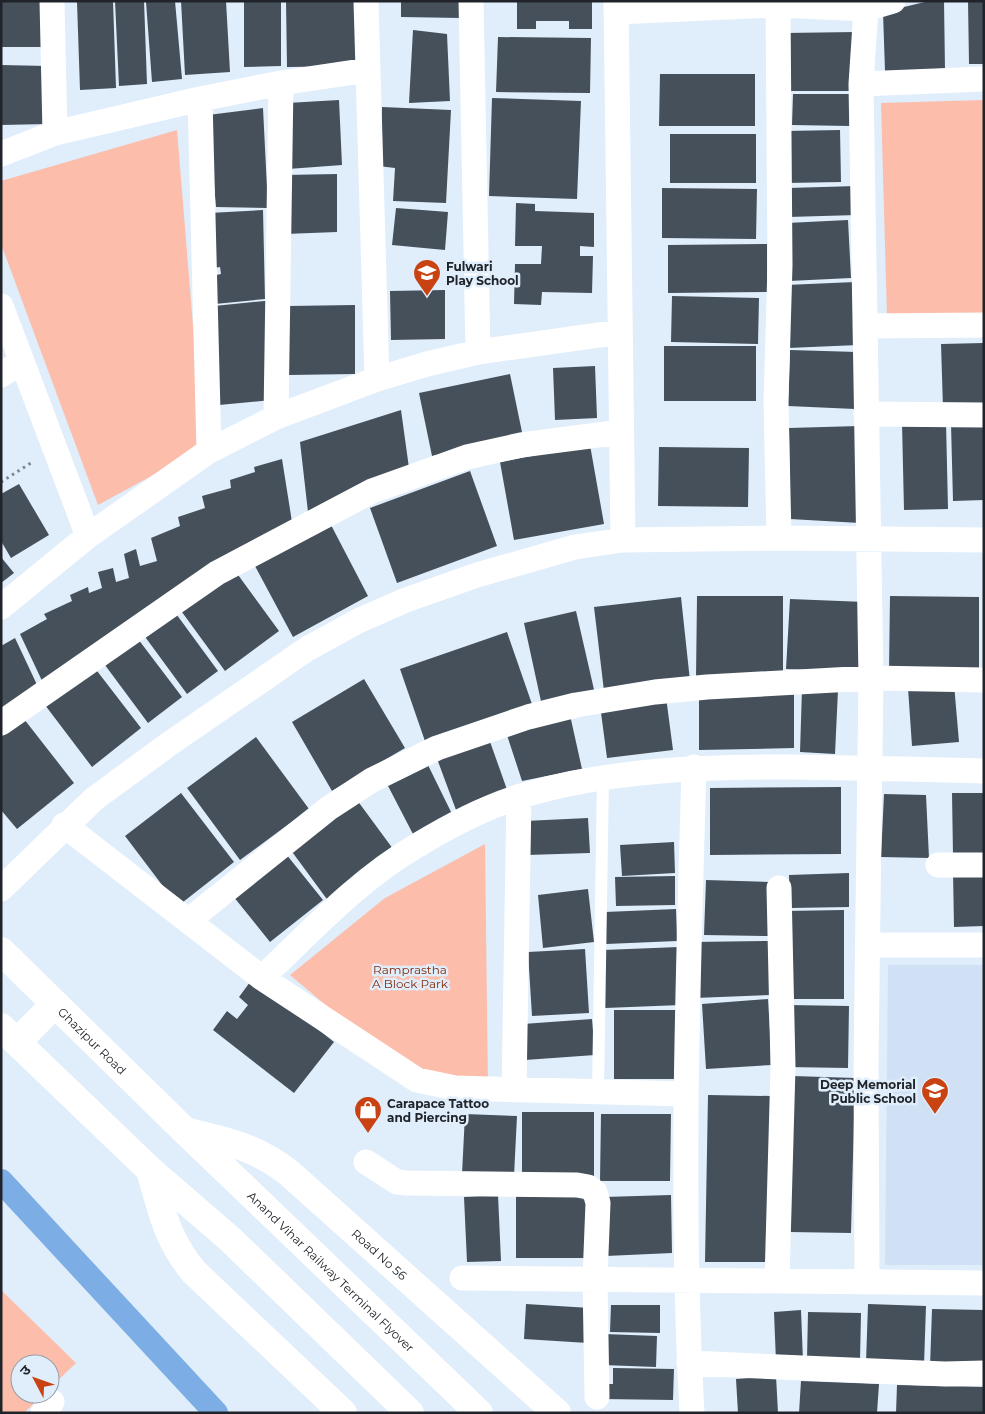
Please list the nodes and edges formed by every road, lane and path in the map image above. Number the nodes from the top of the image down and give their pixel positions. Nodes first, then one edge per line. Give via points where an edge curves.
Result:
1 (52, 1) edge
2 (366, 1) edge
3 (471, 1) edge
4 (893, 1) edge
5 (778, 5) junction
6 (616, 6) edge
7 (854, 6) edge
8 (368, 70) junction
9 (984, 80) edge
10 (281, 83) junction
11 (861, 84) junction
12 (200, 100) junction
13 (55, 133) junction
14 (1, 154) edge
15 (1, 306) edge
16 (865, 326) junction
17 (984, 326) edge
18 (620, 332) junction
19 (478, 352) junction
20 (22, 361) junction
21 (1, 375) edge
22 (377, 379) junction
23 (866, 414) junction
24 (984, 415) edge
25 (276, 417) junction
26 (621, 432) junction
27 (56, 447) junction
28 (209, 451) junction
29 (1, 482) edge
30 (88, 536) junction
31 (779, 538) junction
32 (622, 540) junction
33 (868, 540) junction
34 (984, 540) edge
35 (1, 607) edge
36 (871, 678) junction
37 (984, 680) edge
38 (1, 723) edge
39 (694, 767) junction
40 (868, 768) junction
41 (984, 771) edge
42 (603, 778) junction
43 (519, 797) junction
44 (64, 826) junction
45 (938, 865) dead end
46 (984, 865) edge
47 (779, 888) dead end
48 (1, 889) edge
49 (189, 920) junction
50 (868, 945) junction
51 (984, 946) edge
52 (1, 951) edge
53 (262, 978) junction
54 (55, 1004) junction
55 (9, 1034) edge
56 (514, 1090) junction
57 (598, 1090) junction
58 (686, 1094) junction
59 (184, 1130) junction
60 (366, 1162) dead end
61 (150, 1170) junction
62 (462, 1278) dead end
63 (595, 1279) junction
64 (687, 1280) junction
65 (777, 1281) junction
66 (867, 1282) junction
67 (984, 1283) edge
68 (689, 1363) junction
69 (984, 1373) edge
70 (597, 1397) dead end
71 (343, 1413) edge
72 (410, 1413) edge
73 (479, 1413) edge
74 (557, 1413) edge
75 (692, 1413) edge

1 - 13 street
2 - 8 street
3 - 19 street
4 - 7 street
5 - 6 street
5 - 7 street
5 - 31 street via 780,265 776,402
6 - 18 street
7 - 11 street
8 - 10 street
8 - 22 street
9 - 11 street
10 - 12 street
10 - 25 street
11 - 16 street
12 - 13 street
12 - 28 street
13 - 14 street
15 - 20 street
16 - 17 street
16 - 23 street
18 - 19 street
18 - 26 street
19 - 22 street
20 - 21 street
20 - 27 street
22 - 25 street
23 - 24 street
23 - 33 street
25 - 28 street
26 - 32 street
26 - 38 street via 467,457 372,491 218,574
27 - 29 path
27 - 30 street
28 - 30 street
30 - 35 street
31 - 32 street
31 - 33 street
32 - 44 street via 575,547 477,575 358,621 307,650 216,711 94,799
33 - 34 street
33 - 36 street
36 - 37 street
36 - 40 street
36 - 49 street via 655,692 576,705 481,732 437,748 365,785 329,808
39 - 40 street
39 - 42 street
39 - 58 street
40 - 41 street
40 - 50 street
42 - 43 street
42 - 57 lane
43 - 53 street via 453,825 416,845 373,875 338,904
43 - 56 street
44 - 48 street
44 - 49 street
45 - 46 street
47 - 65 street via 783,1067
49 - 53 street
50 - 51 street
50 - 66 street
52 - 54 main road, Ghazipur Road
53 - 56 street via 417,1080 455,1088
54 - 55 main road
54 - 59 main road, Ghazipur Road
55 - 61 main road
56 - 57 street
57 - 58 street
58 - 64 street
59 - 73 main road, Anand Vihar Railway Terminal Flyover
59 - 74 main road, Road No 56 via 245,1146 274,1161
60 - 63 street via 397,1182 588,1187 595,1192 598,1204
61 - 71 main road via 170,1237 179,1254
61 - 72 main road via 231,1240
62 - 63 street
63 - 64 street
63 - 70 street
64 - 65 street
64 - 68 street
65 - 66 street
66 - 67 street
68 - 69 street
68 - 75 street

